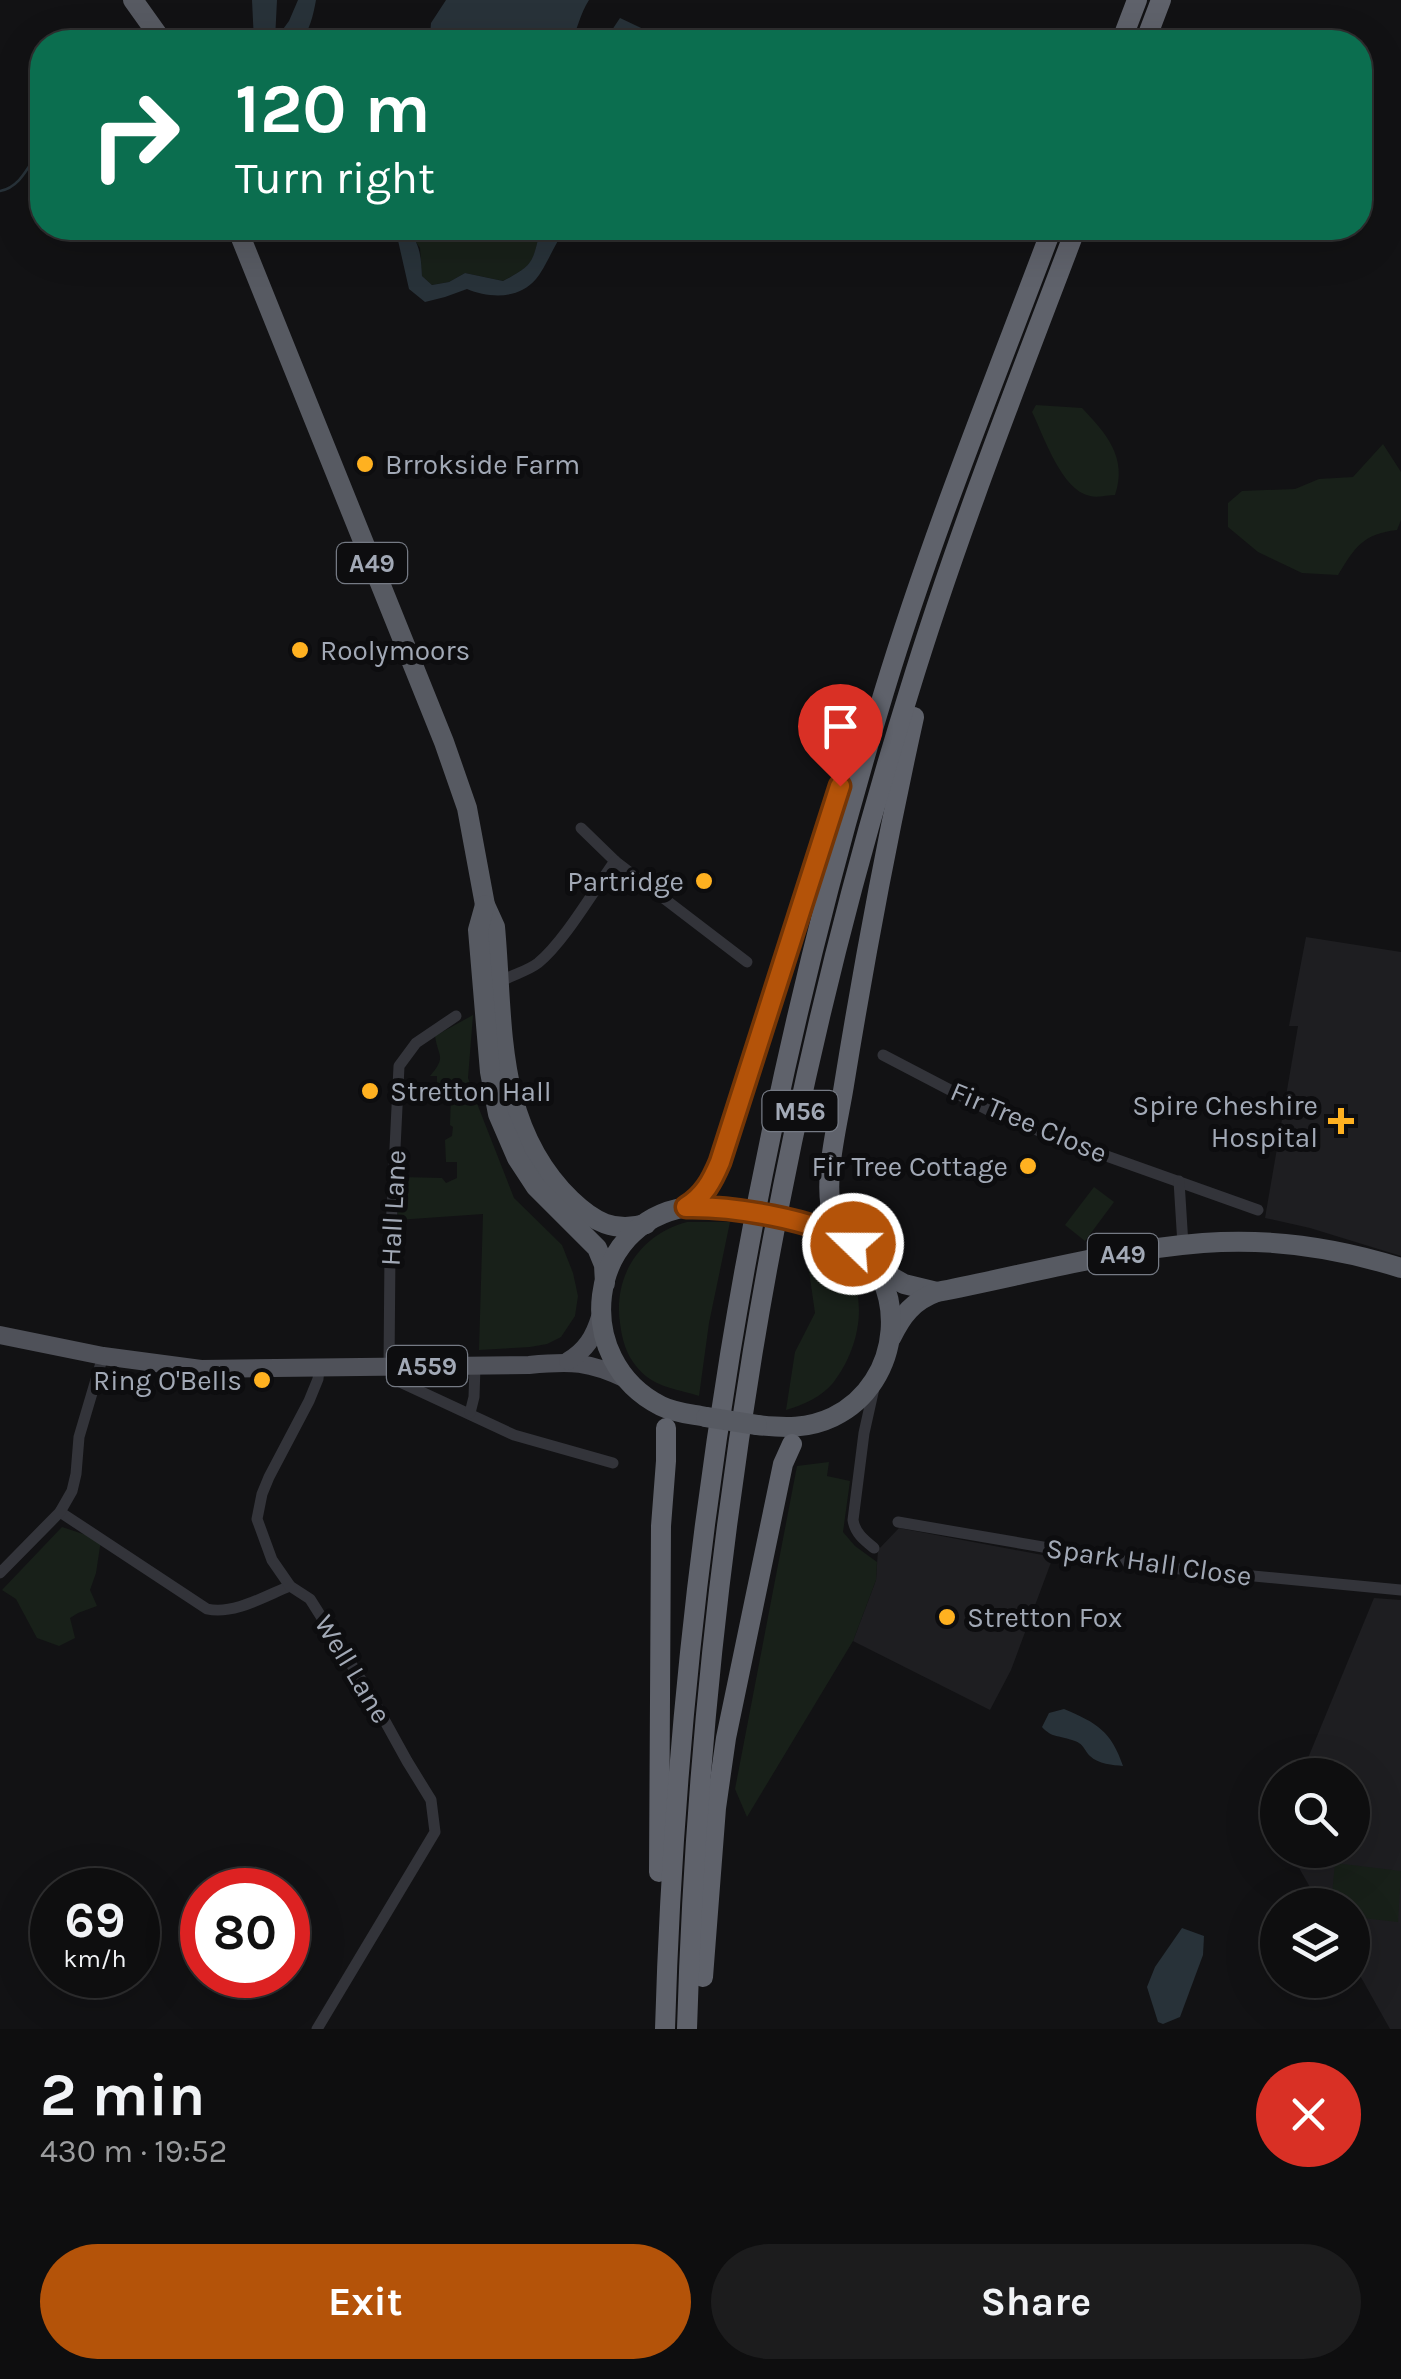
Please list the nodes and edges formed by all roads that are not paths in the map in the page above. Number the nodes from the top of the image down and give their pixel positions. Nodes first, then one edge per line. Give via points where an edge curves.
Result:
1 (133, 0) edge
2 (1137, 0) edge
3 (1160, 0) edge
4 (154, 30) edge
5 (1126, 30) edge
6 (1149, 30) edge
7 (242, 240) edge
8 (1047, 240) edge
9 (1072, 240) edge
10 (915, 596) junction
11 (937, 602) junction
12 (581, 828) dead end
13 (615, 861) junction
14 (485, 905) junction
15 (748, 962) dead end
16 (500, 981) junction
17 (484, 996) junction
18 (456, 1016) dead end
19 (883, 1056) dead end
20 (1179, 1181) junction
21 (693, 1203) junction
22 (1258, 1210) dead end
23 (646, 1224) junction
24 (838, 1229) junction
25 (1183, 1245) junction
26 (876, 1268) junction
27 (1401, 1268) edge
28 (605, 1283) junction
29 (937, 1292) junction
30 (600, 1317) junction
31 (0, 1335) edge
32 (891, 1338) junction
33 (103, 1356) junction
34 (568, 1361) junction
35 (475, 1366) junction
36 (389, 1367) junction
37 (319, 1368) junction
38 (876, 1379) junction
39 (628, 1380) junction
40 (400, 1382) dead end
41 (658, 1404) junction
42 (470, 1414) junction
43 (838, 1415) junction
44 (814, 1424) junction
45 (864, 1434) junction
46 (614, 1463) dead end
47 (60, 1512) junction
48 (898, 1522) dead end
49 (874, 1548) dead end
50 (0, 1573) edge
51 (290, 1586) junction
52 (1401, 1590) edge
53 (666, 2024) edge
54 (317, 2029) edge
55 (687, 2029) edge
56 (696, 2029) edge

1 - 4 highway
2 - 5 highway
3 - 6 highway
7 - 14 highway, A49 via 455,772
8 - 10 highway, M56
9 - 11 highway, M56
10 - 21 highway, M56 via 846,770 720,1162
10 - 53 highway, M56 via 794,1028 735,1326 687,1684
11 - 24 highway, M56 via 849,1054 828,1189
11 - 55 highway, M56 via 839,942 770,1257 713,1658
12 - 13 street
13 - 15 street
13 - 16 street via 541,960
14 - 16 highway, A49 via 495,927
14 - 17 highway, A49 via 478,930
16 - 17 street
16 - 23 highway, A49 via 511,1094 526,1140 552,1180 594,1220 616,1228
17 - 28 highway, A49 via 503,1129 548,1202 597,1248
18 - 36 street, Hall Lane via 416,1043 398,1066
19 - 20 street, Fir Tree Close via 996,1114
20 - 22 street, Fir Tree Close
20 - 25 street
21 - 23 highway
21 - 24 highway, bridge
23 - 28 highway via 619,1252
24 - 26 highway
25 - 27 highway, A49 via 1270,1243
25 - 29 highway, A49
26 - 29 highway
26 - 32 highway via 889,1301
28 - 30 highway
29 - 32 highway, A49 via 906,1311
30 - 34 main road via 591,1341
30 - 39 highway via 610,1356
31 - 33 main road, A559
32 - 38 highway
33 - 37 main road, A559 via 201,1370
33 - 47 street via 79,1437 72,1491
34 - 35 main road, A559
34 - 39 main road, A559
35 - 36 main road, A559
35 - 42 street
36 - 37 main road, A559
37 - 51 street, Well Lane via 259,1506 272,1560
38 - 43 highway
38 - 45 street
39 - 41 highway
40 - 42 street
41 - 44 highway, bridge via 757,1425
41 - 53 highway, M56 via 667,1451 659,1768 659,1956
42 - 46 street via 514,1435
43 - 44 highway
43 - 45 street
44 - 56 highway via 792,1444 783,1464 726,1738
45 - 49 street via 853,1520
47 - 50 street
47 - 51 street via 207,1610 233,1608
48 - 52 street, Spark Hall Close via 1159,1568
51 - 54 street, Well Lane via 310,1599 370,1694 432,1800 435,1832

